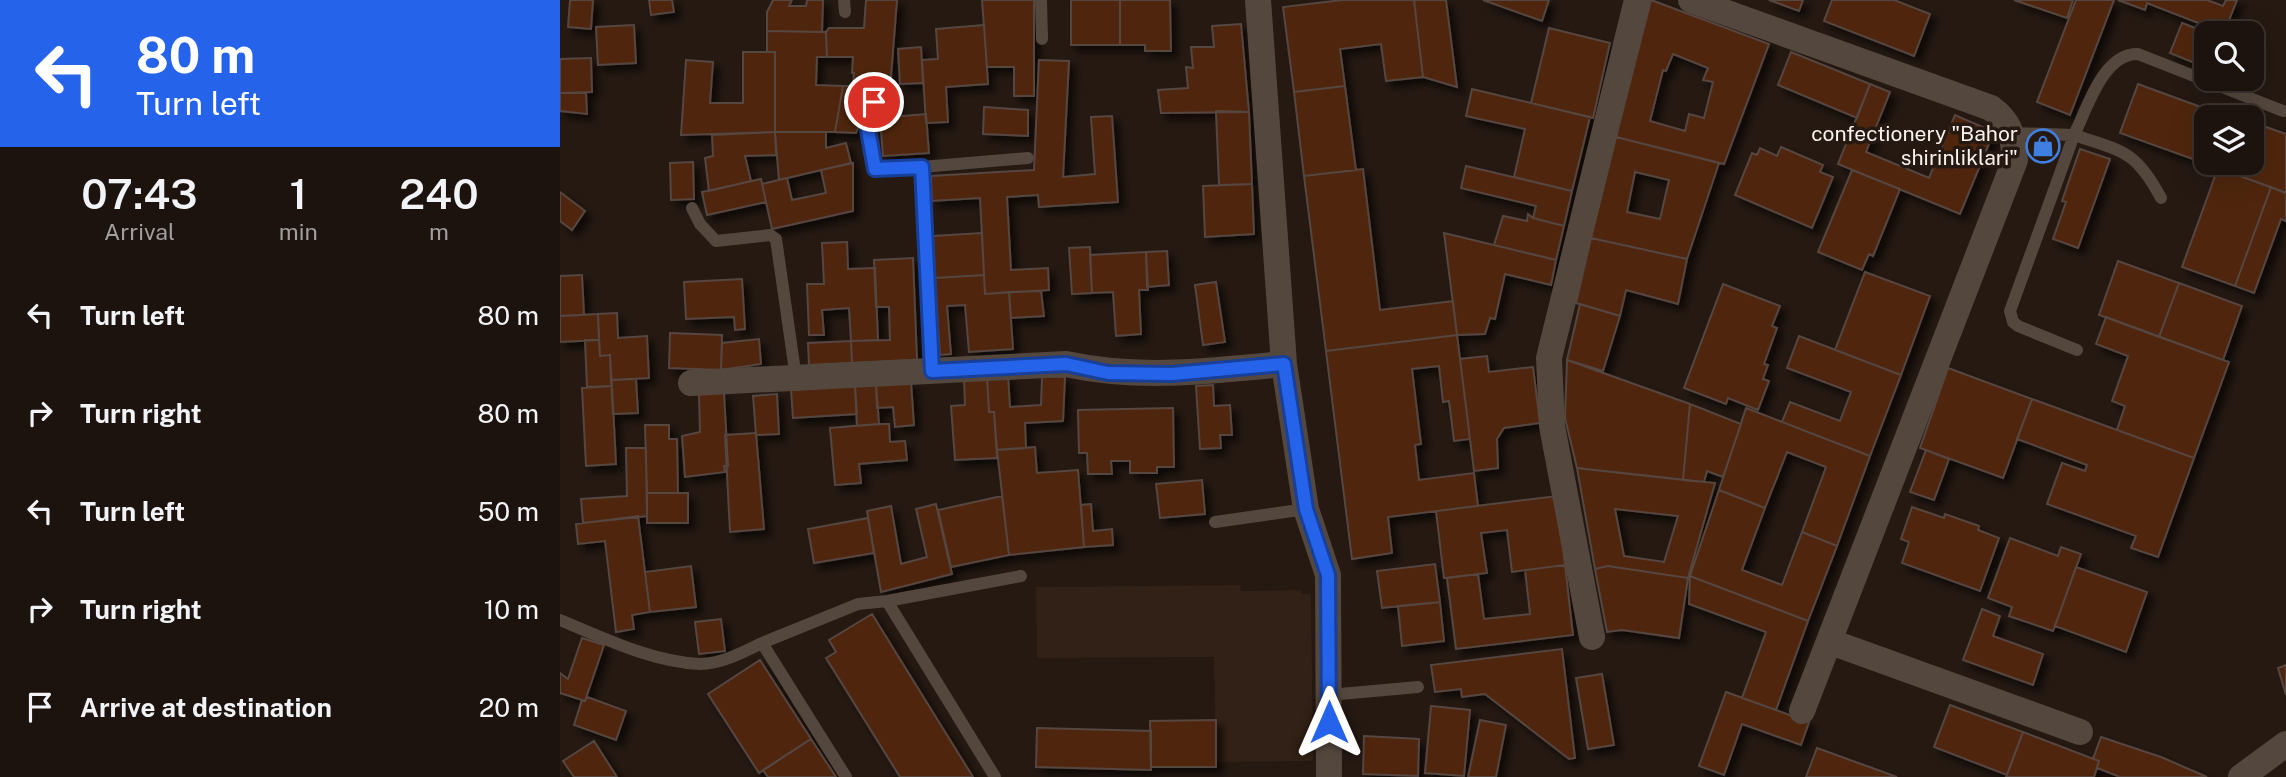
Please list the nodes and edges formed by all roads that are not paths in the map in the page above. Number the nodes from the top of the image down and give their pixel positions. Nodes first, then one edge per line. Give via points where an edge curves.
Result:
1 (1041, 0) edge
2 (1258, 0) edge
3 (1637, 0) edge
4 (1691, 0) edge
5 (1042, 39) dead end
6 (874, 102) dead end
7 (2283, 111) dead end
8 (2013, 133) junction
9 (2074, 135) junction
10 (1028, 158) dead end
11 (922, 167) junction
12 (2161, 198) dead end
13 (692, 208) dead end
14 (2077, 350) dead end
15 (1284, 364) junction
16 (932, 371) junction
17 (796, 378) junction
18 (691, 383) dead end
19 (1306, 509) junction
20 (1215, 522) dead end
21 (1021, 576) dead end
22 (887, 601) junction
23 (560, 620) edge
24 (1592, 637) dead end
25 (1830, 642) junction
26 (762, 643) junction
27 (1418, 687) dead end
28 (1329, 695) junction
29 (1802, 711) dead end
30 (2080, 732) dead end
31 (2286, 744) edge
32 (846, 777) edge
33 (995, 777) edge
34 (1329, 777) edge
35 (2241, 777) edge

1 - 5 lane
2 - 15 street
3 - 24 street via 1549,358 1552,426
4 - 8 street via 1991,108
6 - 11 lane via 868,130 875,169
7 - 9 lane via 2128,54 2109,68
8 - 9 lane
8 - 25 street via 2015,160
9 - 12 lane via 2134,158
9 - 14 lane via 2010,311 2018,326
10 - 11 lane
11 - 16 lane
13 - 17 lane via 716,241 770,235 776,239
15 - 16 street via 1172,374 1108,373 1066,364
15 - 19 street
16 - 17 street
17 - 18 street
19 - 20 lane
19 - 28 street via 1328,575
21 - 22 lane
22 - 26 lane via 858,604
22 - 33 lane
23 - 26 lane via 647,655 702,664 734,657
25 - 29 street
25 - 30 street
26 - 32 lane
27 - 28 lane
28 - 34 street
31 - 35 street

